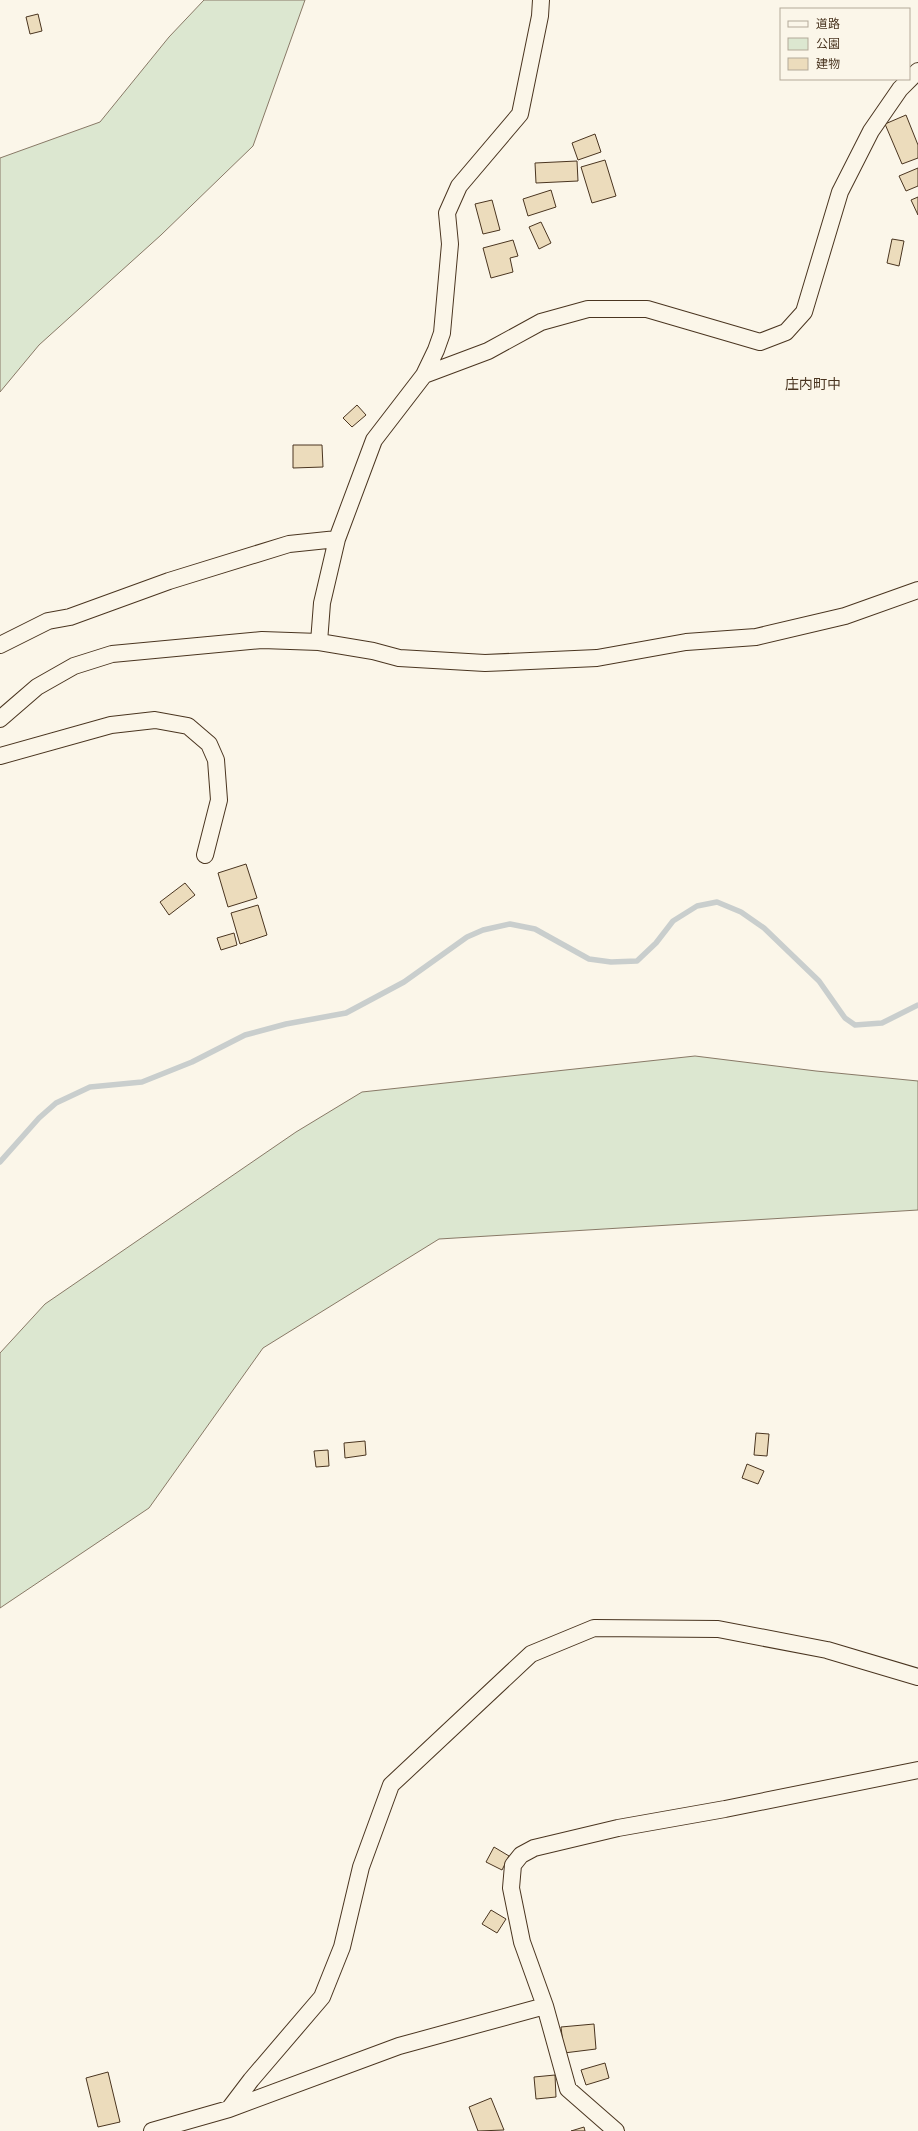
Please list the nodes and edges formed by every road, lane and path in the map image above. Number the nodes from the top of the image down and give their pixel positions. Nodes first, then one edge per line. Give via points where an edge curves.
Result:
1 (541, 0) edge
2 (918, 71) edge
3 (910, 79) edge
4 (909, 80) edge
5 (424, 375) junction
6 (337, 540) junction
7 (918, 590) edge
8 (319, 642) junction
9 (0, 645) edge
10 (0, 718) edge
11 (0, 756) edge
12 (205, 855) dead end
13 (918, 1677) edge
14 (918, 1770) edge
15 (545, 2006) junction
16 (229, 2109) junction
17 (152, 2131) edge
18 (616, 2131) edge

1 - 5 street via 520,114 459,186 447,213 450,244 442,333
2 - 3 street
4 - 5 street via 900,89 867,138 840,192 804,312 786,332 760,342 647,309 588,309 540,322 488,351
5 - 6 street via 374,440
6 - 8 street via 322,603
6 - 9 street via 289,544 169,581 70,617 48,622
7 - 8 street via 845,616 756,637 686,642 597,658 485,663 399,658
8 - 10 street via 262,640 112,654 74,666 37,687
11 - 12 street via 111,725 155,720 188,726 208,744 216,760 219,800
13 - 16 street via 827,1650 718,1629 594,1628 531,1654 391,1785 361,1867 342,1947 322,1997
14 - 15 street via 618,1828 534,1848 521,1855 513,1865 511,1888 522,1942
15 - 16 street via 399,2046
15 - 18 street via 568,2089
16 - 17 street

